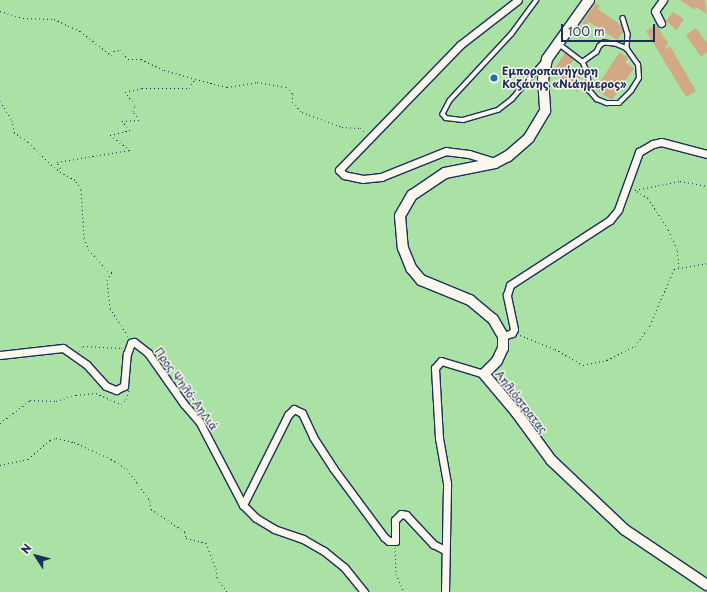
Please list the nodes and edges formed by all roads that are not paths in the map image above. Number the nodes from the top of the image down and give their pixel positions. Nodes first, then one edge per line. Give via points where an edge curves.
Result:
1 (518, 0) edge
2 (537, 0) edge
3 (589, 0) edge
4 (663, 0) edge
5 (623, 18) dead end
6 (660, 22) dead end
7 (558, 43) junction
8 (627, 50) junction
9 (547, 59) junction
10 (583, 62) junction
11 (707, 154) edge
12 (495, 163) junction
13 (508, 334) junction
14 (0, 355) edge
15 (484, 374) junction
16 (243, 505) junction
17 (445, 550) junction
18 (707, 585) edge
19 (364, 592) edge
20 (445, 592) edge

1 - 12 street via 452,53 341,167 340,173 363,179 381,177 446,151 469,154
2 - 9 lane via 512,34 450,101 443,114 446,118 464,120 498,110 512,99
3 - 7 street
4 - 6 street via 655,11
5 - 8 lane via 628,34
7 - 9 street
7 - 10 lane
8 - 10 lane via 604,43
8 - 10 lane via 640,70 639,78 631,92 619,103 607,103 590,91 588,73
9 - 12 street via 543,80 546,105 541,120 520,148
11 - 13 street via 660,142 640,152 618,210 610,220 510,285 507,295 515,324
12 - 13 street via 456,168 427,183 412,195 403,209 400,234 407,261 421,280 476,303
13 - 15 street, Αηλιόστρατας via 500,356
14 - 16 street, Προς Ψηλό-ΑηΛιά via 63,348 76,355 106,386 116,390 124,386 129,341 148,353 199,421
15 - 17 street via 441,361 435,368 439,438 447,483
15 - 18 street, Αηλιόστρατας via 516,412 550,460 599,508 625,530
16 - 17 street via 281,429 294,409 302,413 317,444 379,531 389,541 395,541 396,520 401,514 406,515 433,544
16 - 19 street, Προς Ψηλό-ΑηΛιά via 256,518 274,529 303,539 324,551 344,567
17 - 20 street

